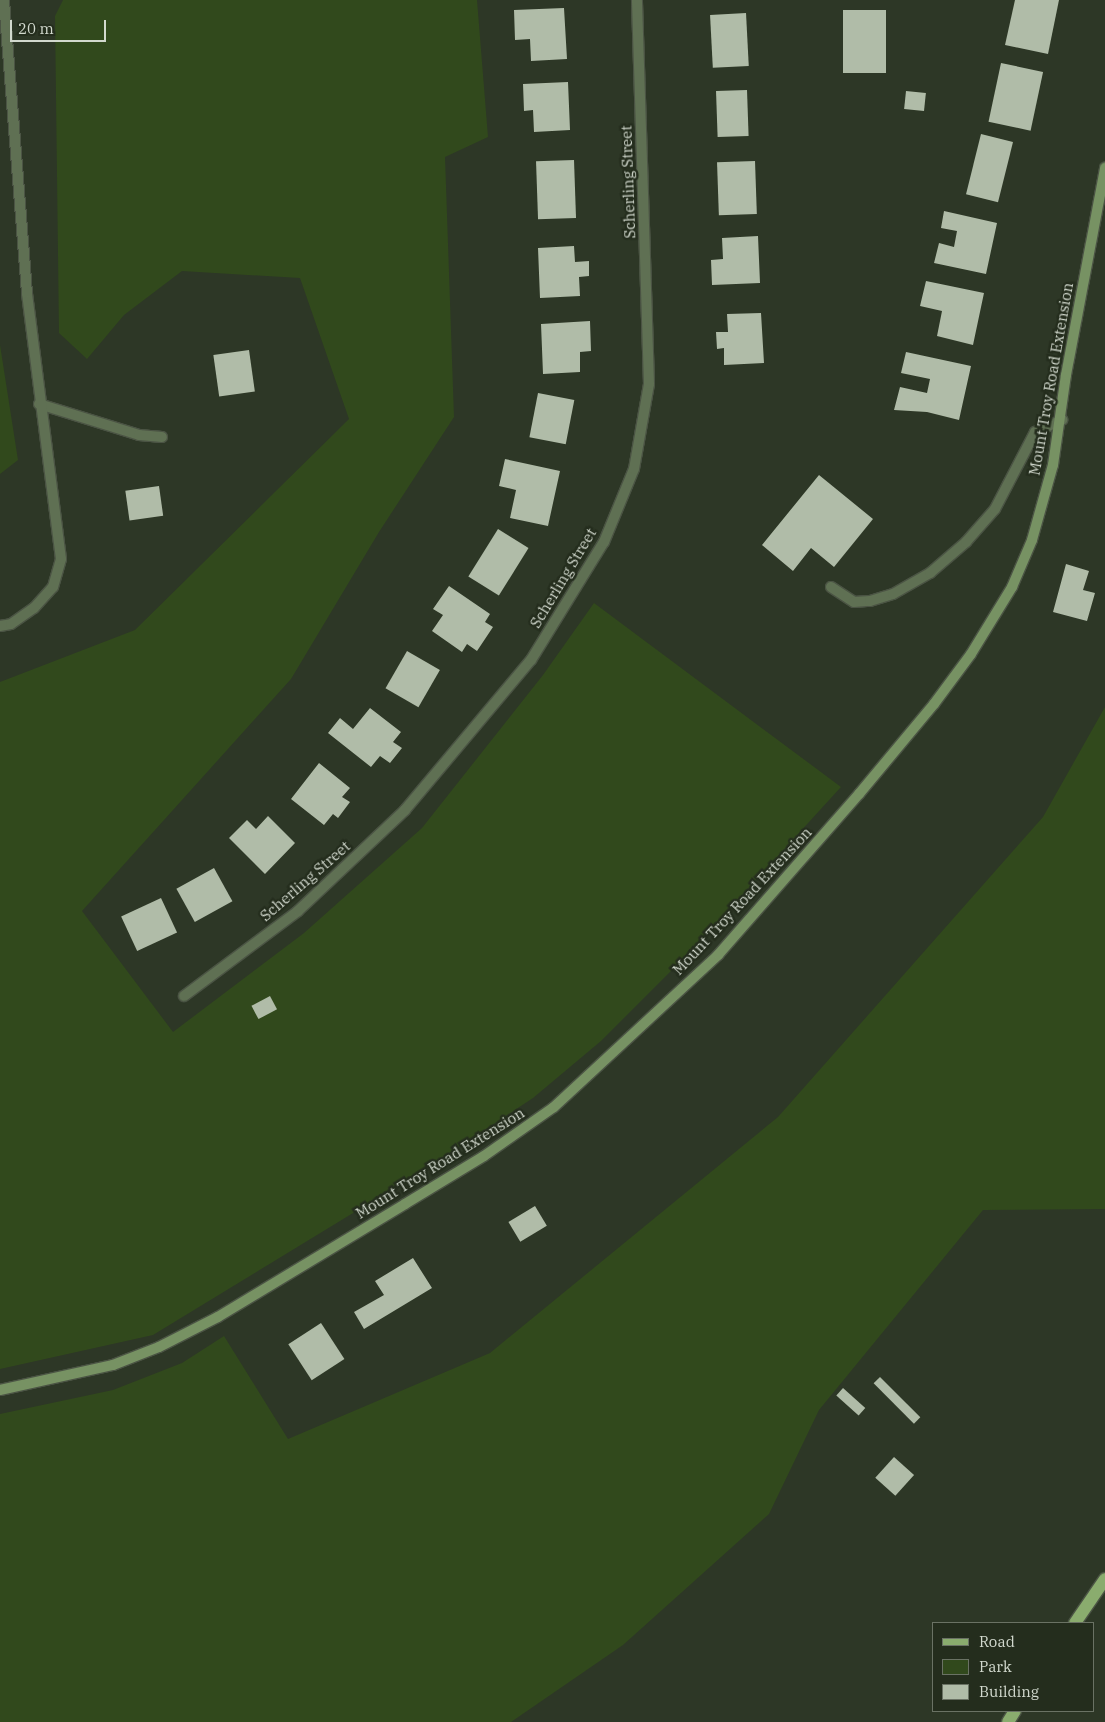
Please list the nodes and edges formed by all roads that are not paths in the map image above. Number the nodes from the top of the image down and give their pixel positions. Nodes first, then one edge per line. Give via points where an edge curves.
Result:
1 (4, 0) edge
2 (637, 0) edge
3 (1105, 168) edge
4 (40, 404) junction
5 (1062, 420) junction
6 (162, 437) dead end
7 (831, 587) dead end
8 (0, 626) edge
9 (184, 996) dead end
10 (0, 1390) edge
11 (1105, 1579) edge
12 (1076, 1622) edge

1 - 4 street via 14,150
2 - 9 street, Scherling Street via 648,384 634,469 604,542 531,660 405,810 298,911
3 - 5 street, Mount Troy Road Extension via 1066,375
4 - 6 street via 139,435
4 - 8 street via 61,559 54,587 34,608 10,624
5 - 7 street via 1035,432 995,509 966,542 930,573 893,594 870,601 854,602
5 - 10 street, Mount Troy Road Extension via 1032,540 1012,588 971,654 859,794 724,947 617,1051 554,1107 484,1156 218,1317 159,1347 113,1365
11 - 12 main road

